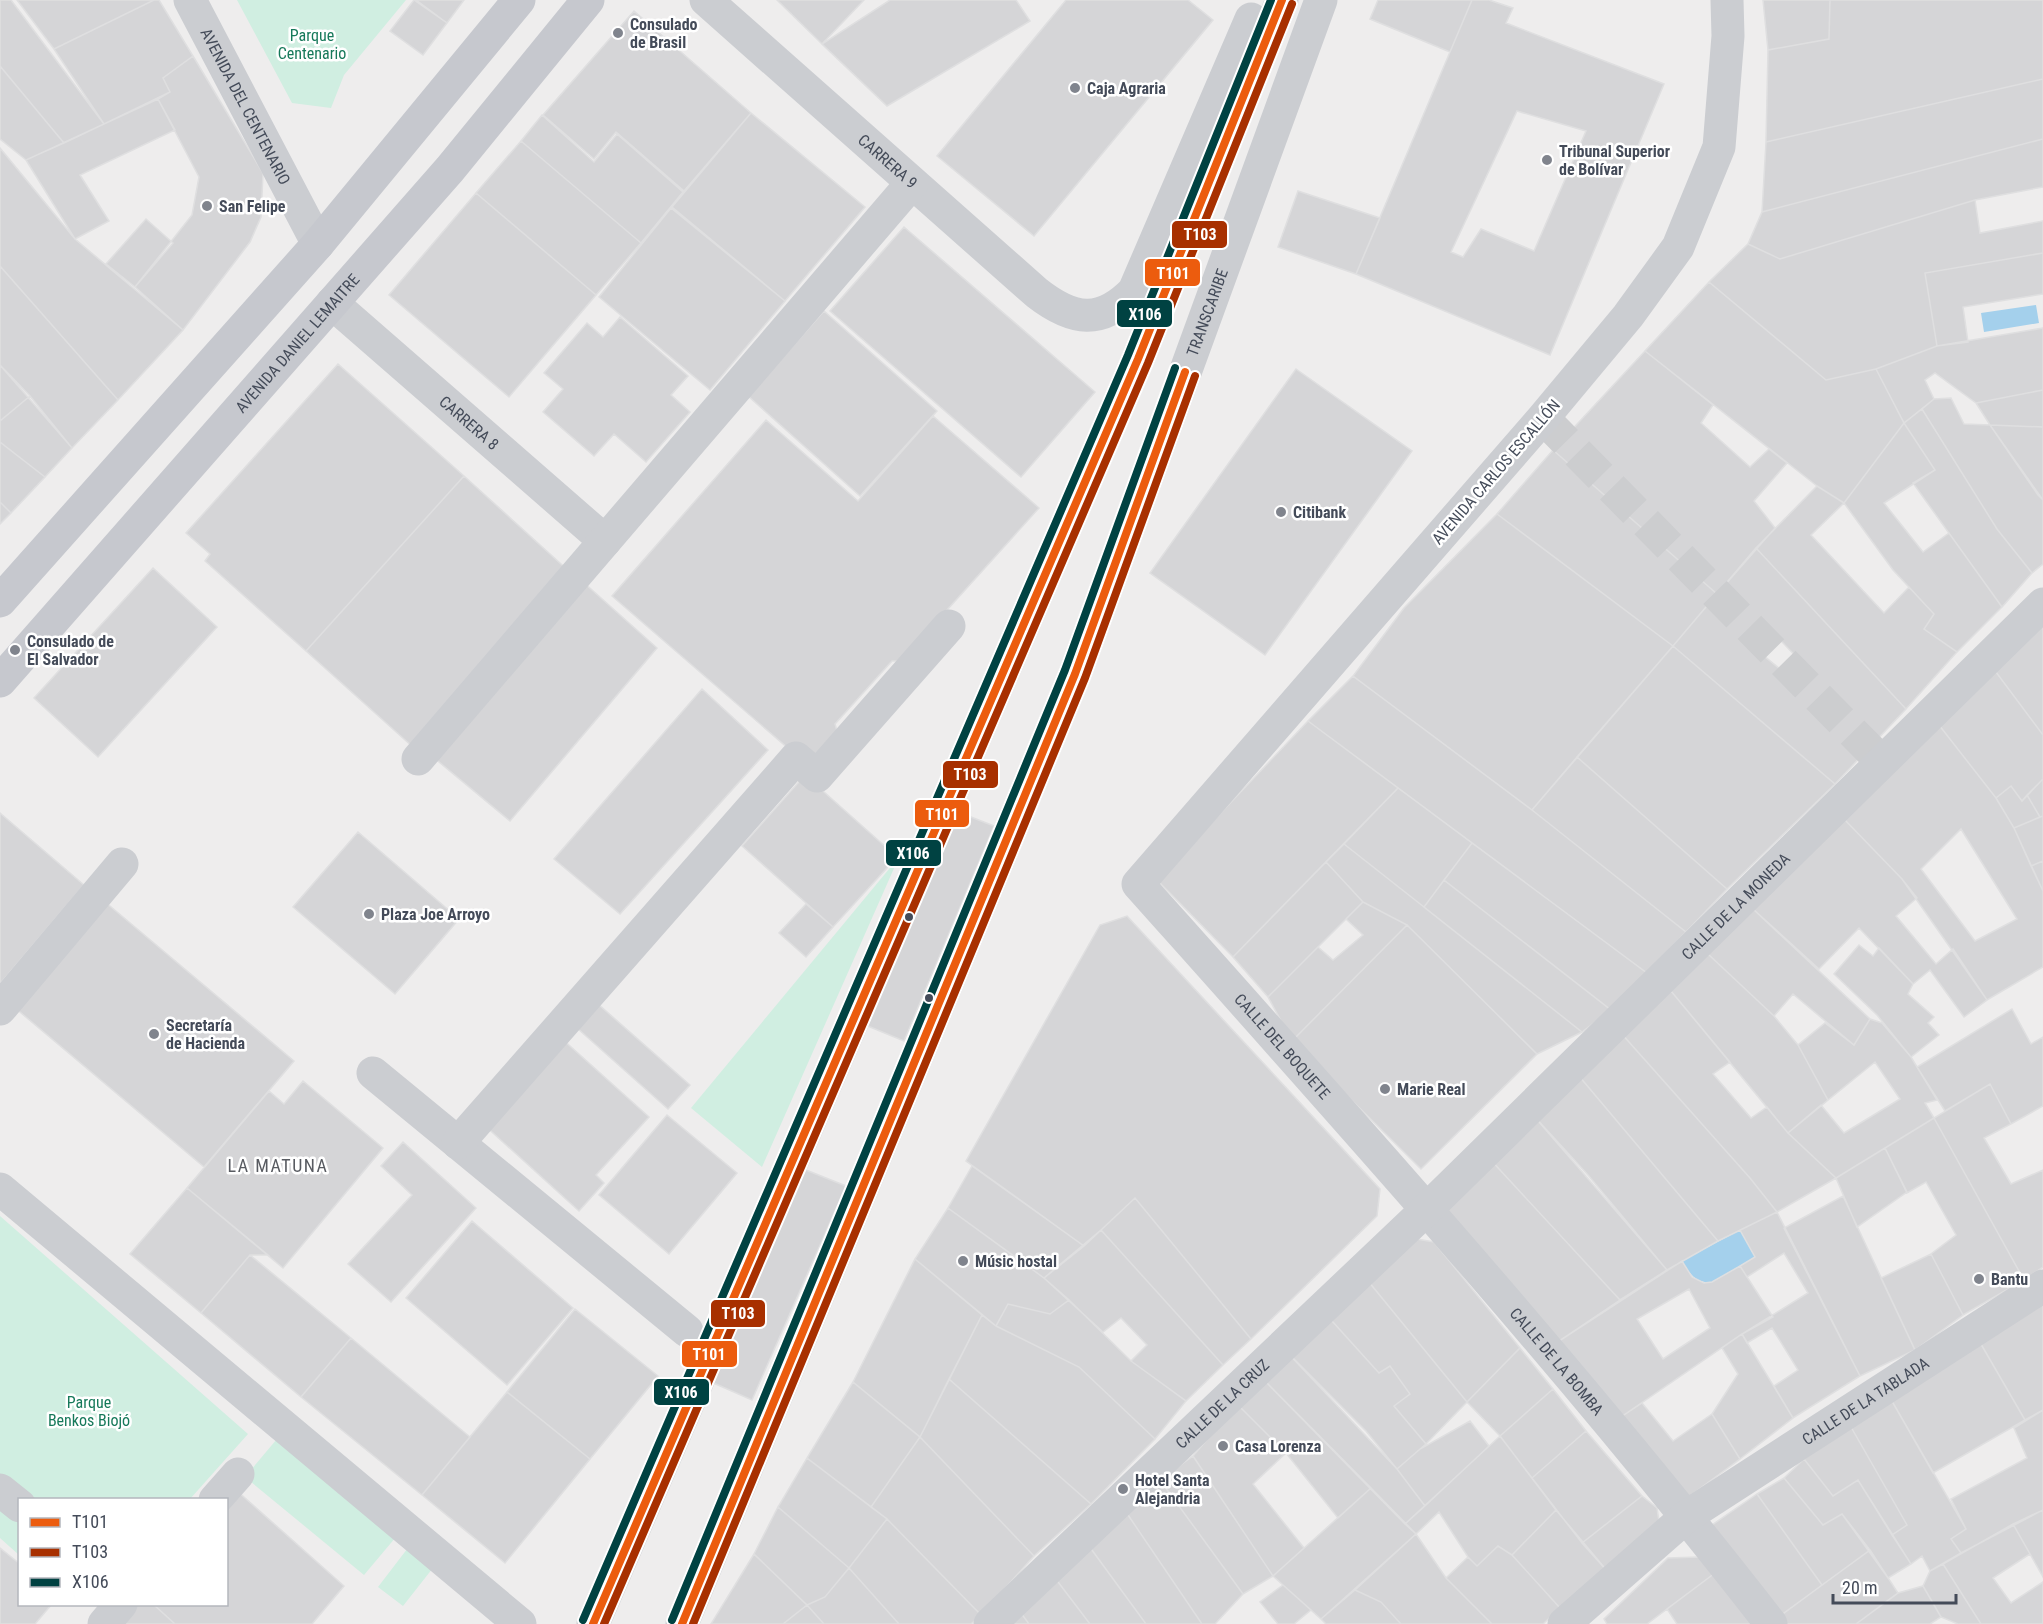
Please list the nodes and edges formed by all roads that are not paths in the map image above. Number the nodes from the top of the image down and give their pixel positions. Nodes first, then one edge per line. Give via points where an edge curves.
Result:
1 (190, 0) edge
2 (519, 0) edge
3 (588, 0) edge
4 (706, 0) edge
5 (1259, 0) edge
6 (1282, 0) edge
7 (1321, 0) edge
8 (1727, 0) edge
9 (912, 183) junction
10 (318, 244) junction
11 (332, 303) junction
12 (605, 541) junction
13 (0, 601) edge
14 (2043, 604) edge
15 (949, 626) dead end
16 (0, 681) edge
17 (418, 759) dead end
18 (122, 864) dead end
19 (1138, 884) joint
20 (0, 1009) edge
21 (373, 1073) dead end
22 (458, 1143) junction
23 (0, 1189) edge
24 (1428, 1209) junction
25 (2043, 1286) edge
26 (687, 1331) dead end
27 (238, 1474) dead end
28 (0, 1490) edge
29 (217, 1498) edge
30 (18, 1504) edge
31 (1687, 1516) junction
32 (120, 1606) edge
33 (104, 1624) edge
34 (520, 1624) edge
35 (593, 1624) edge
36 (682, 1624) edge
37 (990, 1624) edge
38 (1564, 1624) edge
39 (1771, 1624) edge

1 - 10 street, AVENIDA DEL CENTENARIO
2 - 10 main road
3 - 11 main road, AVENIDA DANIEL LEMAITRE via 450,169
4 - 9 street, CARRERA 9
5 - 9 street, CARRERA 9 via 1134,291 1122,304 1093,317 1056,308
6 - 35 street via 1138,359
7 - 36 street, TRANSCARIBE via 1075,674
8 - 19 street, AVENIDA CARLOS ESCALLÓN via 1719,147 1678,247 1628,316 1543,418
9 - 12 street
10 - 13 main road
11 - 12 street, CARRERA 8
11 - 16 main road, AVENIDA DANIEL LEMAITRE
12 - 17 street
14 - 24 street, CALLE DE LA MONEDA
15 - 22 street via 817,776 796,758
18 - 20 street
19 - 24 street, CALLE DEL BOQUETE
21 - 22 street
22 - 26 street
23 - 34 street
24 - 31 street, CALLE DE LA BOMBA
24 - 37 street, CALLE DE LA CRUZ
25 - 31 street, CALLE DE LA TABLADA
27 - 29 street
28 - 30 street
31 - 38 street, CALLE DE LA TABLADA
31 - 39 street, CALLE DE LA BOMBA
32 - 33 street

